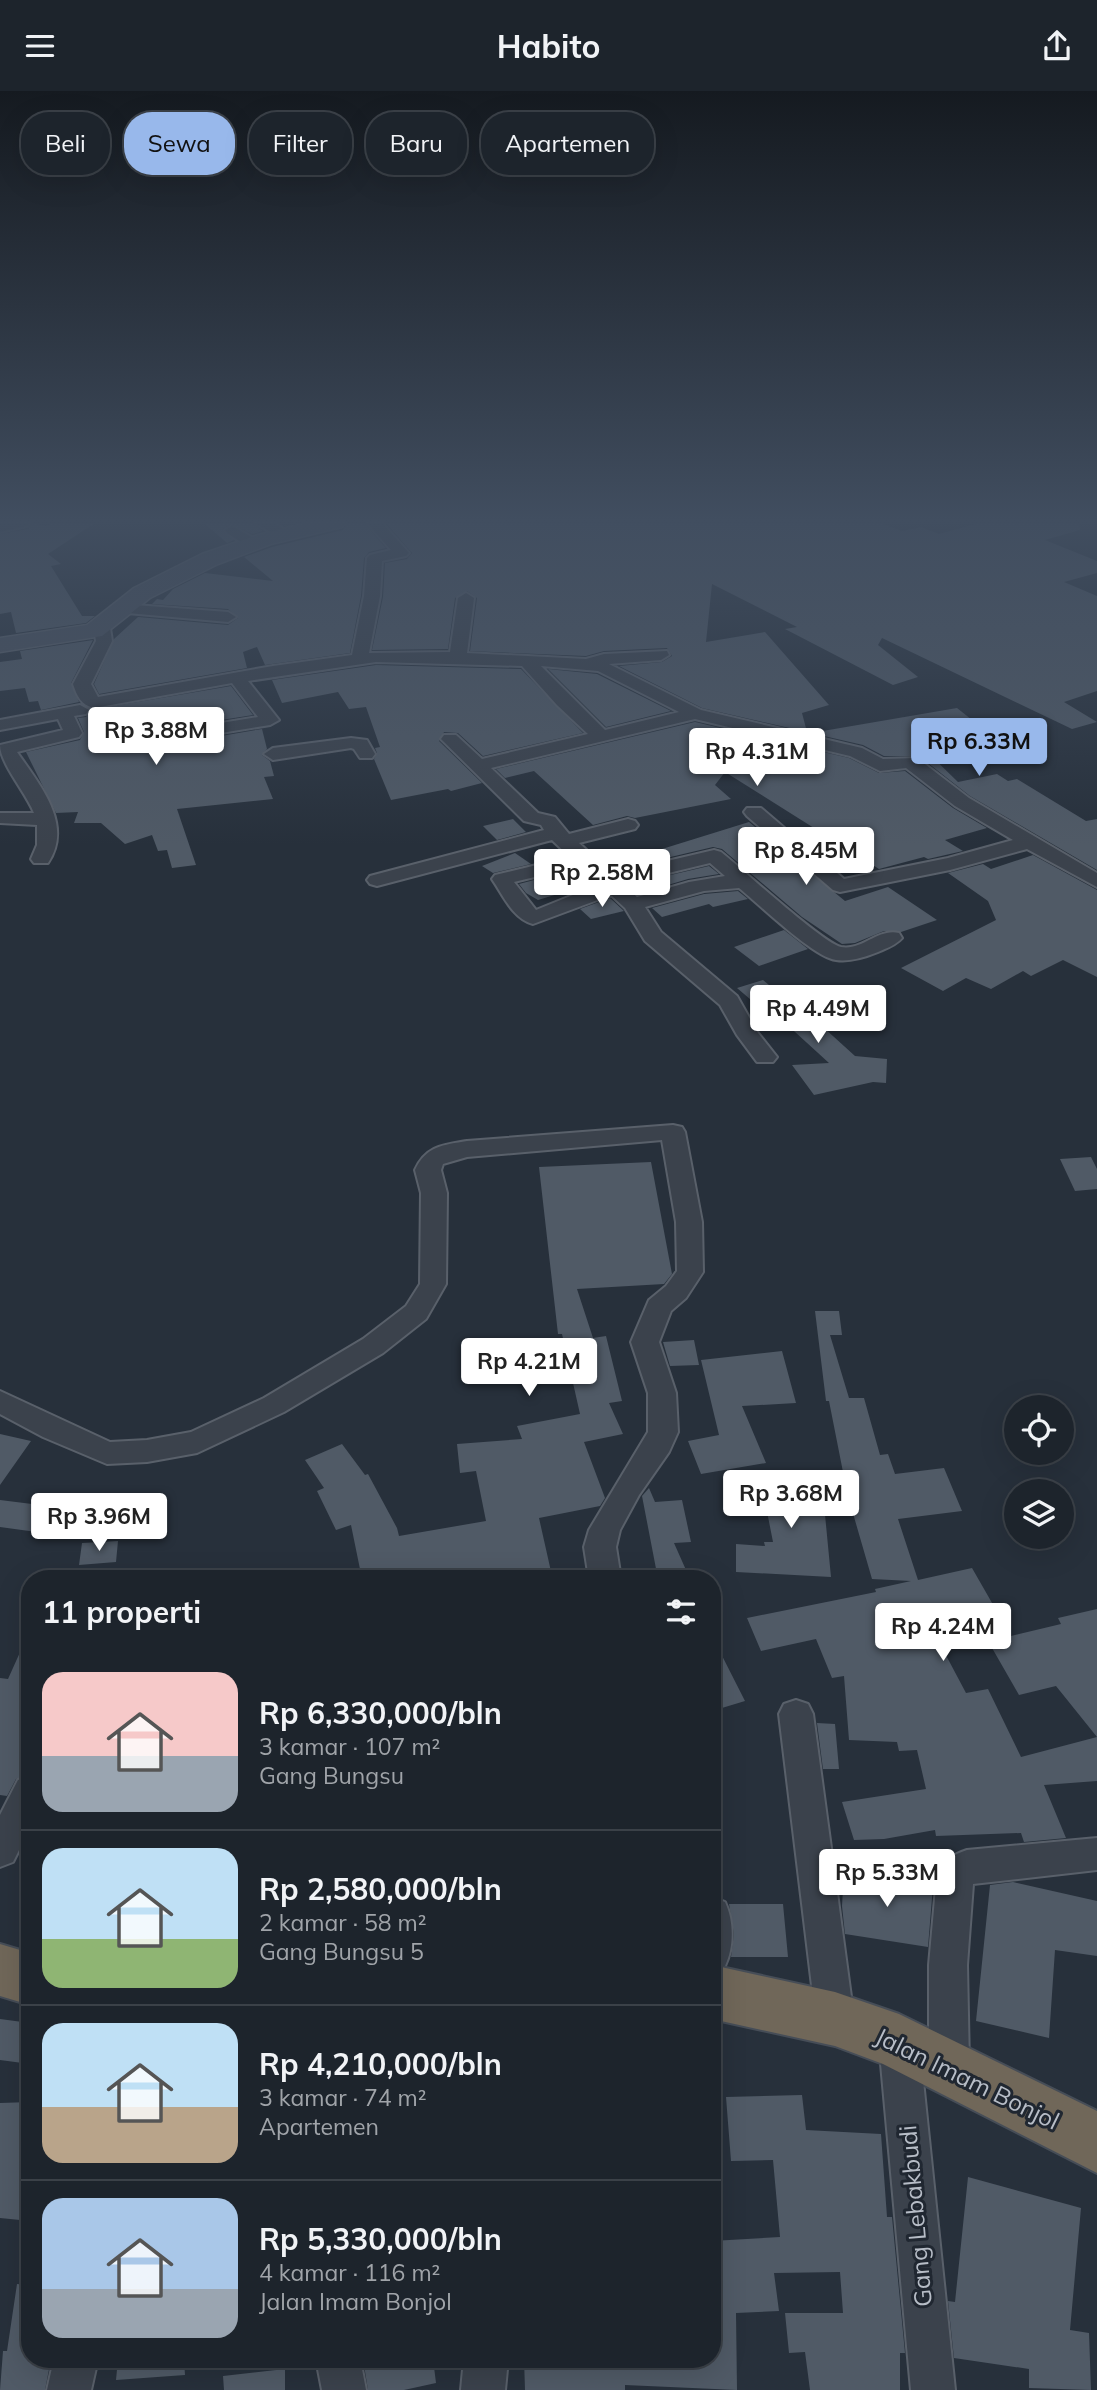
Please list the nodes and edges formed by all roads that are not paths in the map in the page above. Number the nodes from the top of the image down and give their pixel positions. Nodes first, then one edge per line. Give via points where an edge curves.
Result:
1 (94, 630) edge
2 (102, 630) edge
3 (365, 630) edge
4 (462, 630) edge
5 (0, 645) edge
6 (661, 655) dead end
7 (458, 658) junction
8 (359, 660) junction
9 (527, 661) junction
10 (590, 664) junction
11 (237, 678) junction
12 (94, 703) junction
13 (64, 714) junction
14 (695, 714) junction
15 (252, 723) junction
16 (0, 725) edge
17 (221, 728) dead end
18 (602, 737) junction
19 (450, 739) dead end
20 (3, 744) edge
21 (366, 754) dead end
22 (276, 760) joint
23 (476, 766) junction
24 (44, 811) junction
25 (754, 812) dead end
26 (1, 818) edge
27 (628, 825) dead end
28 (561, 837) junction
29 (1030, 842) junction
30 (41, 859) dead end
31 (585, 859) junction
32 (377, 880) dead end
33 (1097, 881) edge
34 (746, 882) junction
35 (612, 884) junction
36 (633, 904) junction
37 (891, 938) dead end
38 (765, 1057) dead end
39 (0, 1401) edge
40 (604, 1570) edge
41 (796, 1714) dead end
42 (21, 1809) edge
43 (0, 1851) edge
44 (1097, 1853) edge
45 (0, 1970) edge
46 (21, 1976) edge
47 (721, 1994) edge
48 (835, 2019) junction
49 (899, 2042) junction
50 (949, 2065) junction
51 (1097, 2143) edge
52 (74, 2368) edge
53 (340, 2368) edge
54 (485, 2368) edge
55 (69, 2390) edge
56 (344, 2390) edge
57 (483, 2390) edge
58 (933, 2390) edge

1 - 5 street
2 - 12 street via 104,641 82,684
3 - 8 street
4 - 7 street
6 - 10 street
7 - 8 street
7 - 9 street
8 - 11 street
9 - 10 street
9 - 18 street
10 - 14 street via 628,678
11 - 12 street
11 - 15 street via 270,720
12 - 13 street
13 - 16 street
13 - 20 street via 73,733
14 - 18 street
14 - 29 street via 856,752 880,765 910,762 962,803
15 - 17 street
15 - 22 street
18 - 23 street
19 - 23 street
20 - 24 street
21 - 22 street via 360,744 351,743
23 - 28 street via 531,817 548,821
24 - 26 street
24 - 30 street via 48,849
25 - 29 street via 840,886
27 - 28 street
28 - 31 street
28 - 32 street
29 - 33 street
31 - 35 street
31 - 35 street via 502,879 533,918
34 - 35 street via 714,856
34 - 36 street via 717,883
34 - 37 street via 832,952 847,954
35 - 36 street
36 - 38 street via 653,936 729,1001
39 - 40 street via 107,1453 197,1442 274,1405 373,1346 416,1312 433,1284 434,1193 428,1170 433,1160 467,1149 673,1132 689,1222 690,1272 659,1306 645,1342 658,1377 664,1427 657,1449 610,1520 600,1544
41 - 48 street
42 - 43 street
44 - 50 street via 967,1866 955,1876 948,1965
45 - 46 highway
47 - 48 highway, Jalan Imam Bonjol
48 - 49 highway, Jalan Imam Bonjol
49 - 50 highway, Jalan Imam Bonjol
49 - 58 street, Gang Lebakbudi
50 - 51 highway, Jalan Imam Bonjol
52 - 55 street
53 - 56 street
54 - 57 street

